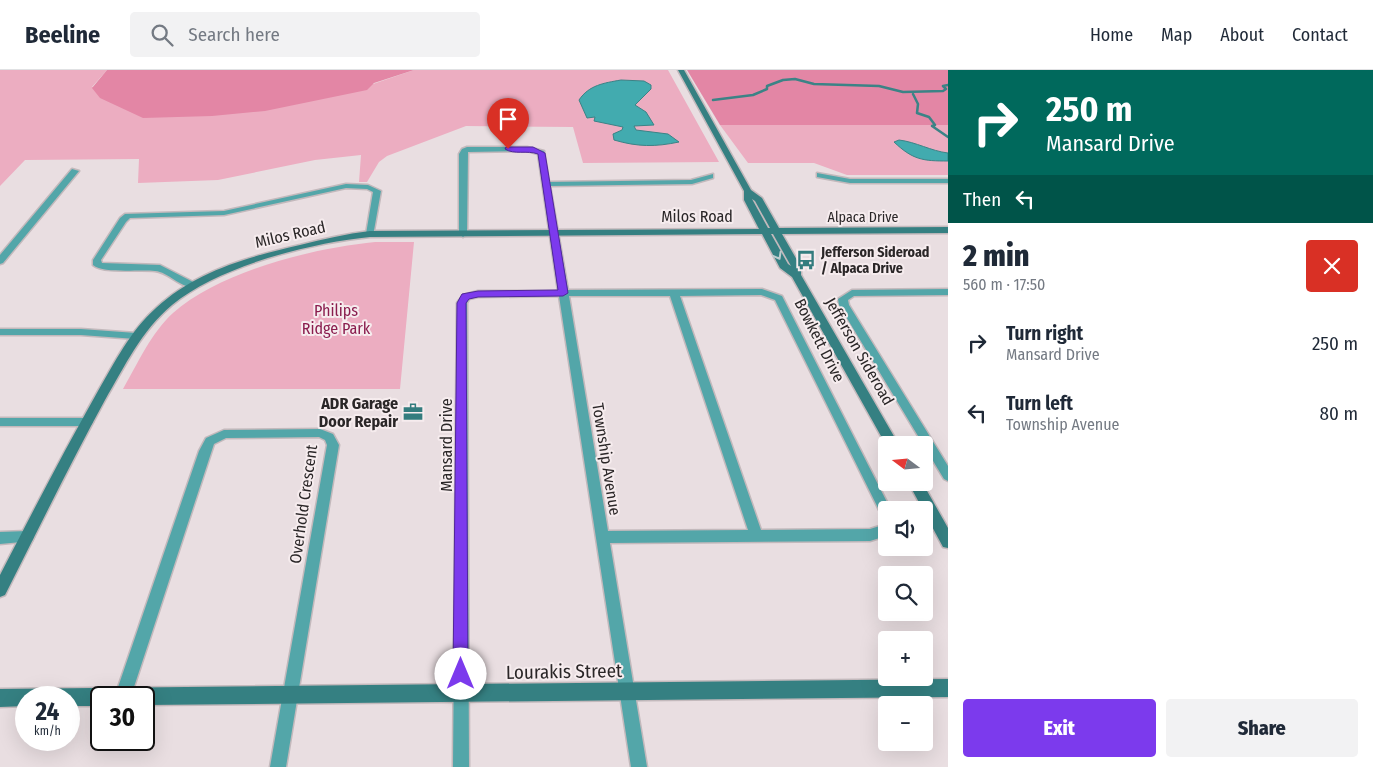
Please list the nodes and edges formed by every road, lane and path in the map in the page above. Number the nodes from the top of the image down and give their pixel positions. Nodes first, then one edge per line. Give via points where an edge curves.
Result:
1 (681, 70) edge
2 (75, 171) dead end
3 (820, 175) dead end
4 (710, 176) dead end
5 (948, 181) edge
6 (546, 184) junction
7 (748, 191) junction
8 (948, 230) edge
9 (765, 232) junction
10 (777, 232) junction
11 (554, 233) junction
12 (370, 234) junction
13 (463, 234) junction
14 (0, 261) edge
15 (796, 274) junction
16 (192, 285) junction
17 (948, 292) edge
18 (563, 293) junction
19 (674, 293) junction
20 (0, 332) edge
21 (136, 336) junction
22 (0, 422) edge
23 (86, 422) junction
24 (889, 436) edge
25 (948, 476) edge
26 (920, 491) edge
27 (880, 501) edge
28 (878, 532) edge
29 (757, 536) junction
30 (27, 537) junction
31 (602, 537) junction
32 (0, 538) edge
33 (948, 542) edge
34 (0, 590) edge
35 (126, 686) edge
36 (948, 688) edge
37 (627, 691) junction
38 (461, 693) junction
39 (155, 696) edge
40 (290, 696) junction
41 (90, 697) edge
42 (0, 698) edge
43 (278, 767) edge
44 (461, 767) edge
45 (639, 767) edge

1 - 7 street, Jefferson Sideroad
2 - 14 street
3 - 5 street via 850,181
4 - 6 street via 692,182
6 - 11 street, Township Avenue
6 - 13 street, Township Avenue via 538,151 465,151
7 - 9 street, Jefferson Sideroad via 748,200
7 - 10 street, Jefferson Sideroad via 759,200
8 - 10 street, Alpaca Drive
9 - 10 street, Alpaca Drive
9 - 11 street, Milos Road
9 -> 15 street, Jefferson Sideroad via 784,266
10 - 15 street, Jefferson Sideroad via 796,267
11 - 13 street, Milos Road
11 - 18 street, Township Avenue
12 - 13 street, Milos Road
12 - 16 street, Milos Road via 253,259 218,271
12 - 16 street via 377,191 368,187 346,186 224,213 128,216 97,260 97,265 102,266 160,268
15 - 24 street, Jefferson Sideroad
16 - 21 street, Milos Road via 160,310
17 - 25 street via 852,293 843,299
18 - 19 street, Bowkett Drive
18 - 31 street, Township Avenue
18 - 38 street, Mansard Drive via 478,294 466,296 462,303
19 - 27 street, Bowkett Drive via 762,292 779,298
19 - 29 street
20 - 21 street
21 - 23 street, Milos Road
22 - 23 street
23 - 30 street, Milos Road
26 - 33 street
28 - 29 street
29 - 31 street
30 - 32 street
30 - 34 street, Milos Road
31 - 37 street, Township Avenue
35 - 40 street, Overhold Crescent via 210,441 224,434 320,433 329,437 333,445
36 - 37 street, Lourakis Street
37 - 38 street, Lourakis Street
37 - 45 street, Township Avenue
38 - 40 street, Lourakis Street
38 - 44 street
39 - 40 street, Lourakis Street
40 - 43 street
41 - 42 street, Lourakis Street

